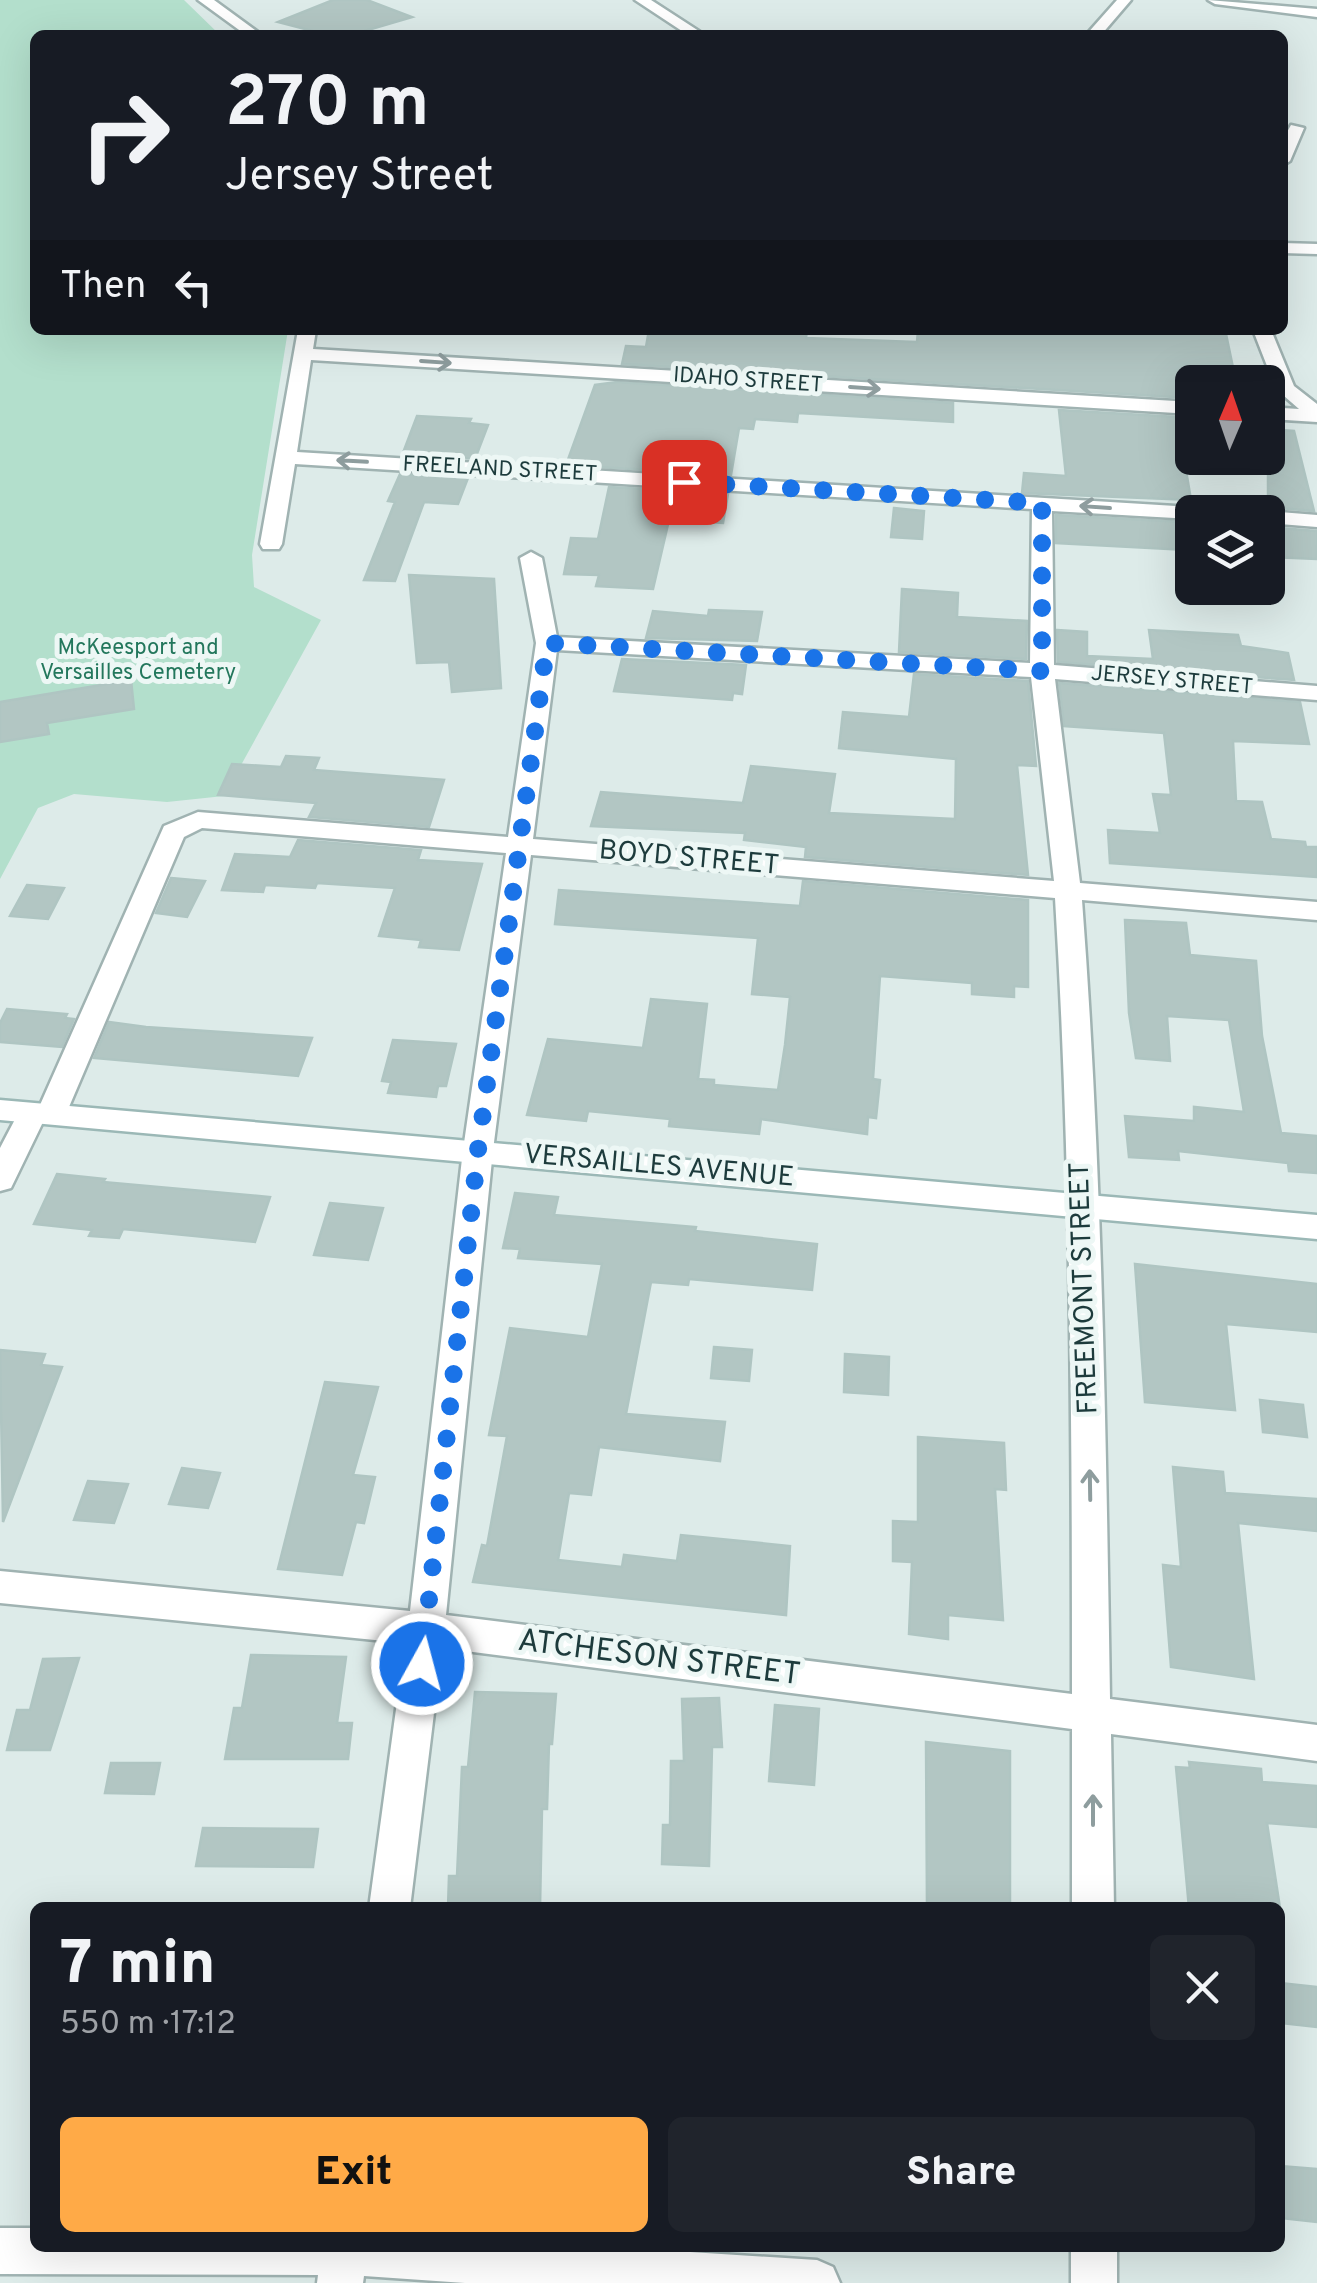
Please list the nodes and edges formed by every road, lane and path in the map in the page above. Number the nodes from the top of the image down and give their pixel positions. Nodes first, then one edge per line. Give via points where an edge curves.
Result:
1 (205, 0) edge
2 (642, 0) edge
3 (1124, 0) edge
4 (1215, 0) edge
5 (1317, 13) edge
6 (247, 30) edge
7 (690, 30) edge
8 (1098, 30) edge
9 (1288, 248) edge
10 (1317, 250) edge
11 (307, 335) edge
12 (1264, 335) edge
13 (303, 354) junction
14 (1175, 407) edge
15 (1285, 414) edge
16 (1317, 415) edge
17 (286, 457) junction
18 (1042, 503) junction
19 (1175, 511) edge
20 (1285, 518) edge
21 (1317, 521) edge
22 (270, 544) dead end
23 (531, 558) dead end
24 (547, 643) junction
25 (1042, 671) junction
26 (1317, 693) edge
27 (522, 845) junction
28 (1068, 890) junction
29 (1317, 911) edge
30 (0, 1110) edge
31 (42, 1114) junction
32 (478, 1150) junction
33 (0, 1180) edge
34 (1082, 1206) junction
35 (1317, 1228) edge
36 (0, 1587) edge
37 (426, 1629) junction
38 (1093, 1713) junction
39 (1317, 1743) edge
40 (391, 1902) edge
41 (1094, 1902) edge
42 (0, 2251) edge
43 (30, 2252) edge
44 (34, 2252) edge
45 (1094, 2252) edge
46 (343, 2261) edge
47 (817, 2283) edge
48 (1094, 2283) edge

1 - 6 street
2 - 7 street
3 - 8 street
4 - 5 street
9 - 10 street
11 - 13 street
12 - 16 street via 1286,389
13 -> 14 street, IDAHO STREET
13 - 17 street
15 - 16 street
18 -> 17 street, FREELAND STREET
17 - 22 street
19 -> 18 street, FREELAND STREET
18 - 25 street, FREEMONT STREET
20 - 21 street
23 - 24 street
24 - 25 street, JERSEY STREET
24 - 27 street
25 - 26 street, JERSEY STREET
25 - 28 street, FREEMONT STREET
27 - 28 street, BOYD STREET
27 - 31 street, BOYD STREET via 198,820 173,832
27 - 32 street
28 - 29 street, BOYD STREET
28 - 34 street, FREEMONT STREET
30 - 31 street, VERSAILLES AVENUE
31 - 32 street, VERSAILLES AVENUE
31 - 33 street, BOYD STREET
32 - 34 street, VERSAILLES AVENUE
32 - 37 street
34 - 35 street, VERSAILLES AVENUE
38 -> 34 street, FREEMONT STREET
36 - 37 street, ATCHESON STREET
37 - 38 street, ATCHESON STREET
37 - 40 street
38 - 39 street, ATCHESON STREET
41 -> 38 street, FREEMONT STREET
42 - 43 street
44 - 46 street
45 - 48 street
46 - 47 street

